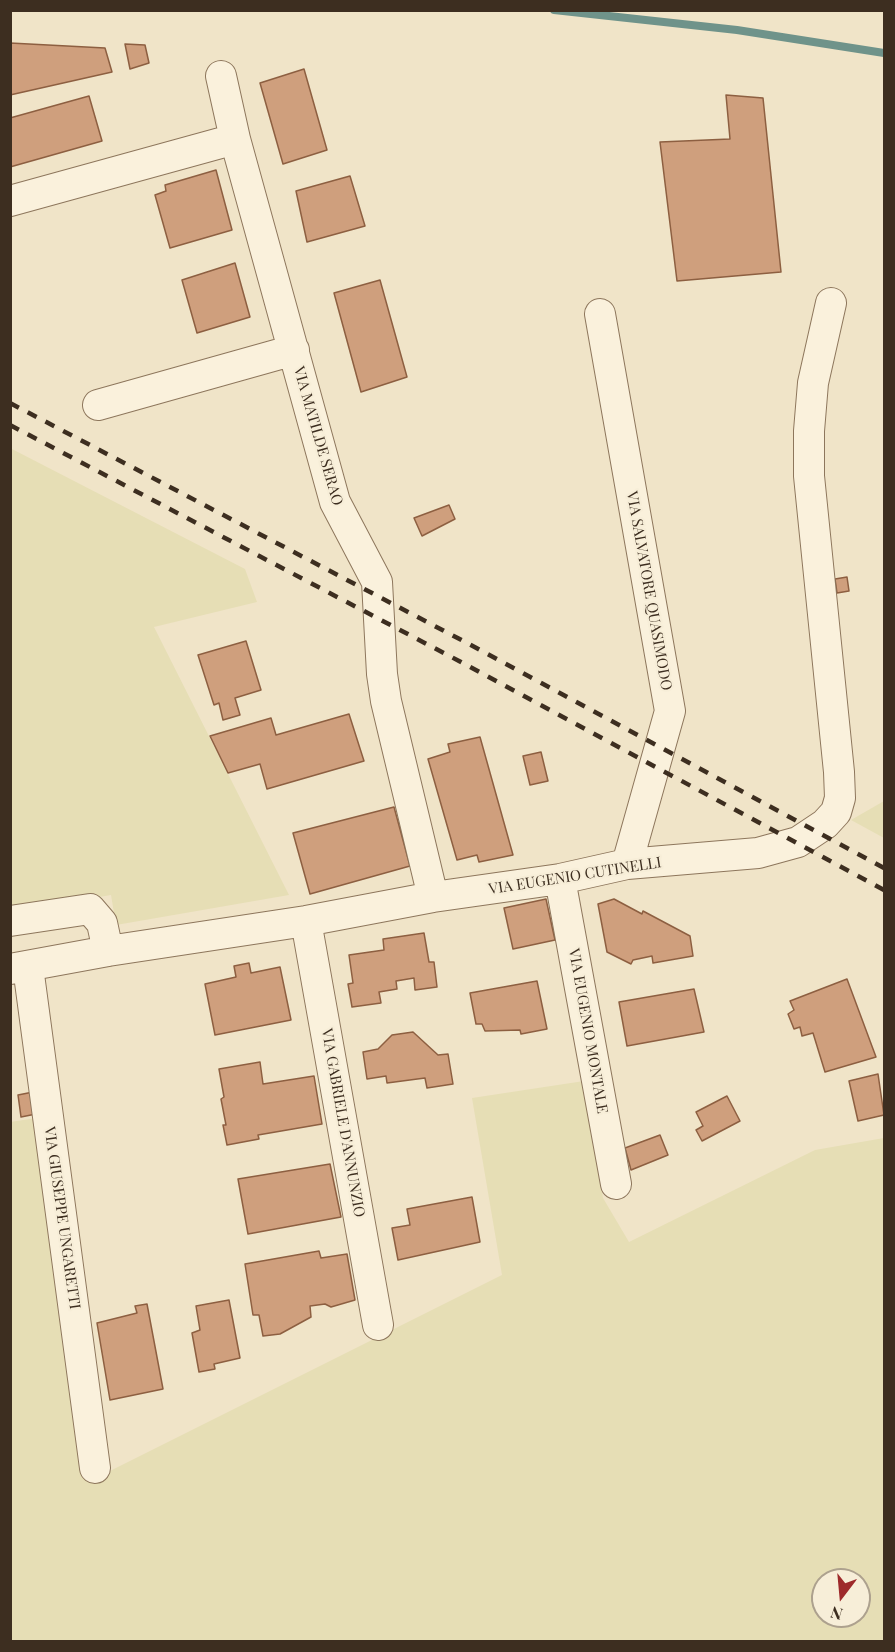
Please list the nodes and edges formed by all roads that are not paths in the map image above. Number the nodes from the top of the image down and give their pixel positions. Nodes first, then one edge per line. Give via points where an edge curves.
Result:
1 (221, 76) dead end
2 (235, 139) junction
3 (10, 201) edge
4 (831, 303) dead end
5 (600, 314) dead end
6 (294, 350) junction
7 (98, 405) dead end
8 (627, 864) junction
9 (560, 879) junction
10 (433, 897) junction
11 (10, 921) edge
12 (306, 921) junction
13 (108, 951) junction
14 (19, 968) edge
15 (616, 1184) dead end
16 (378, 1325) dead end
17 (95, 1468) dead end

1 - 2 street, VIA MATILDE SERAO
2 - 3 street
2 - 6 street, VIA MATILDE SERAO
4 - 8 street, VIA EUGENIO CUTINELLI via 813,383 809,476 839,772 836,812 798,842 758,854
5 - 8 street, VIA SALVATORE QUASIMODO via 670,711
6 - 7 street
6 - 10 street, VIA MATILDE SERAO via 335,502 377,582 386,701
8 - 9 street, VIA EUGENIO CUTINELLI
9 - 10 street, VIA EUGENIO CUTINELLI
9 - 15 street, VIA EUGENIO MONTALE
10 - 12 street, VIA EUGENIO CUTINELLI
11 - 13 street via 90,909 102,923
12 - 13 street, VIA EUGENIO CUTINELLI
12 - 16 street, VIA GABRIELE D'ANNUNZIO
13 - 14 street, VIA EUGENIO CUTINELLI
14 - 17 street, VIA GIUSEPPE UNGARETTI

